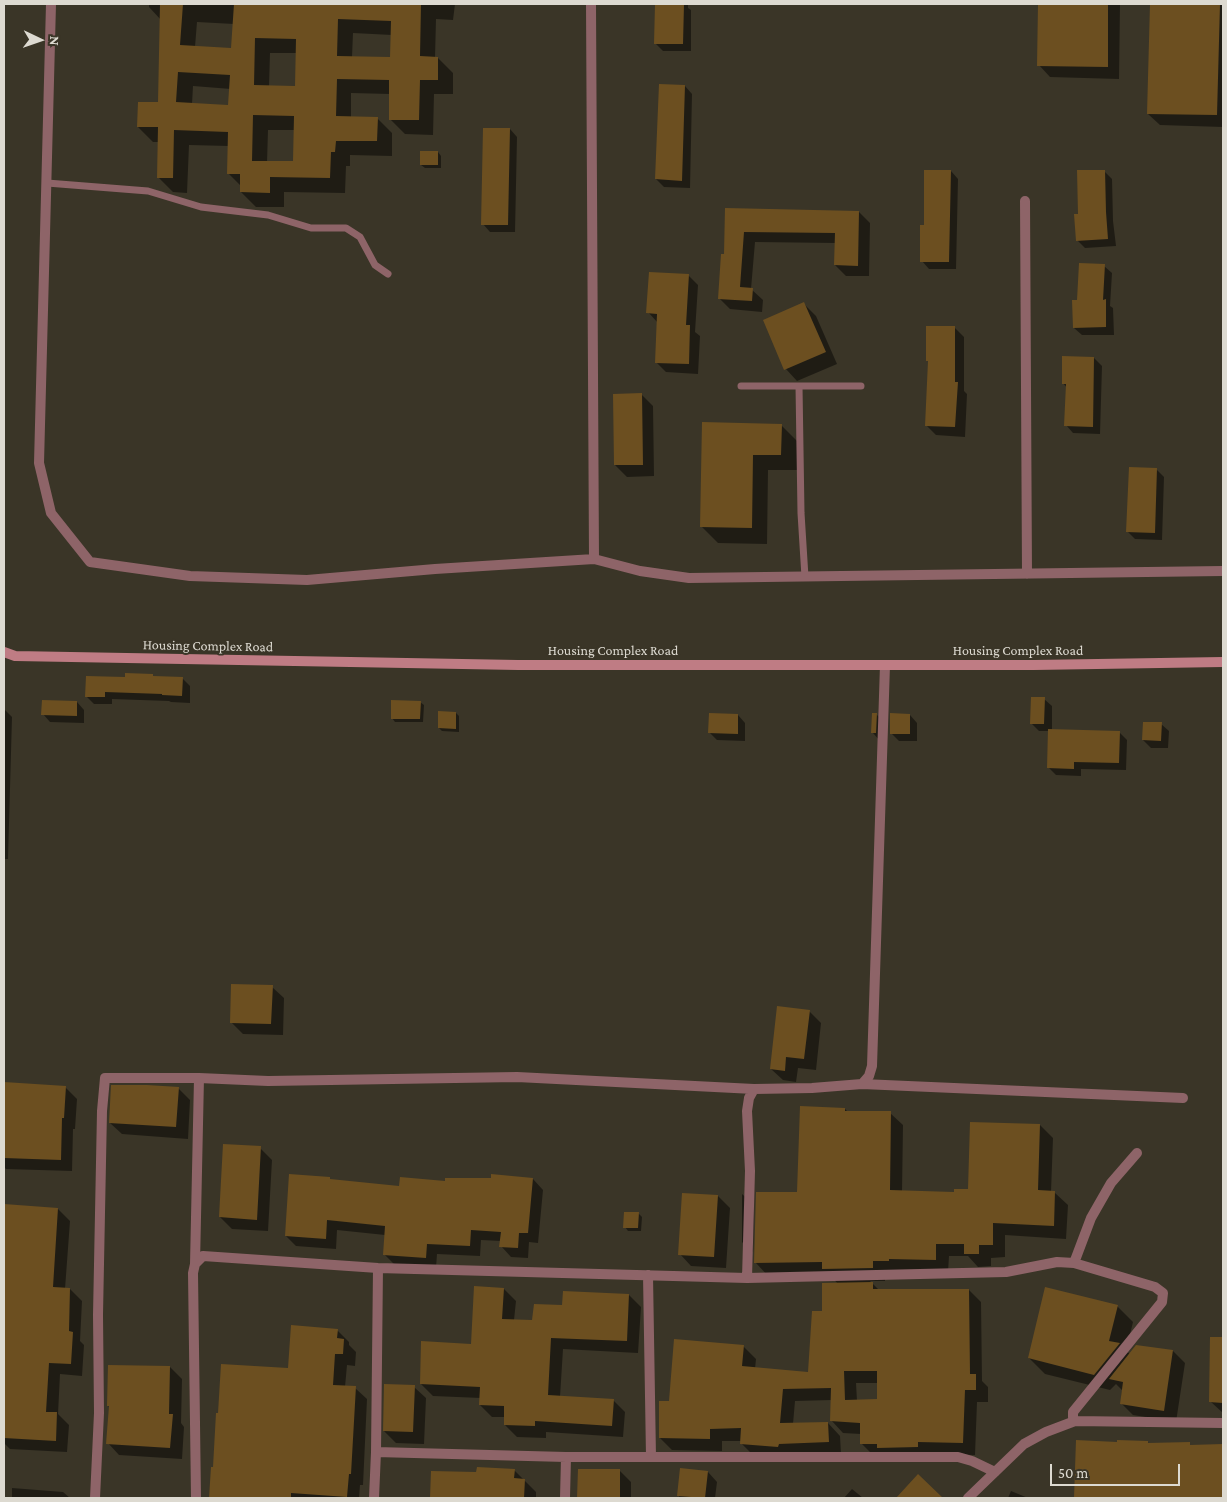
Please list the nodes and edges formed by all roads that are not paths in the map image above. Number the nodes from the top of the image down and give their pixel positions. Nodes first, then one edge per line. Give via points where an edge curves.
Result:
1 (52, 4) edge
2 (591, 4) edge
3 (47, 183) junction
4 (1025, 201) dead end
5 (388, 274) dead end
6 (741, 386) dead end
7 (799, 386) junction
8 (861, 386) dead end
9 (594, 559) junction
10 (1223, 571) edge
11 (1026, 574) junction
12 (805, 577) junction
13 (4, 652) edge
14 (1223, 662) edge
15 (885, 665) junction
16 (199, 1078) junction
17 (862, 1084) junction
18 (754, 1089) junction
19 (1183, 1098) dead end
20 (1137, 1153) dead end
21 (1074, 1263) junction
22 (195, 1264) junction
23 (378, 1268) junction
24 (648, 1275) junction
25 (747, 1278) junction
26 (1076, 1421) junction
27 (1223, 1423) edge
28 (376, 1452) junction
29 (566, 1457) junction
30 (651, 1457) junction
31 (995, 1472) junction
32 (95, 1498) edge
33 (196, 1498) edge
34 (374, 1498) edge
35 (564, 1498) edge
36 (968, 1498) edge

1 - 3 street
2 - 9 street
3 - 5 lane via 148,191 201,207 268,215 311,228 346,228 360,237 375,265
3 - 9 street via 39,463 51,513 90,562 190,576 307,580
4 - 11 street
6 - 7 lane
7 - 8 lane
7 - 12 lane via 800,513
9 - 12 street via 640,571 689,578
10 - 11 street
11 - 12 street
13 - 15 street, Housing Complex Road via 15,656 518,665
14 - 15 street, Housing Complex Road
15 - 17 street via 872,1066
16 - 18 street via 268,1081 517,1077
16 - 22 street
16 - 32 street via 105,1078
17 - 18 street
17 - 19 street
18 - 25 street via 747,1111 750,1171
20 - 21 street via 1111,1183 1091,1218
21 - 25 street via 1057,1262 1006,1272
21 - 26 street via 1155,1287 1163,1293 1162,1302 1073,1412
22 - 23 street via 204,1256 215,1256
22 - 33 street
23 - 24 street
23 - 28 street
24 - 25 street
24 - 30 street
26 - 27 street
26 - 31 street via 1024,1444
28 - 29 street
28 - 34 street
29 - 30 street
29 - 35 street
30 - 31 street via 958,1457
31 - 36 street

